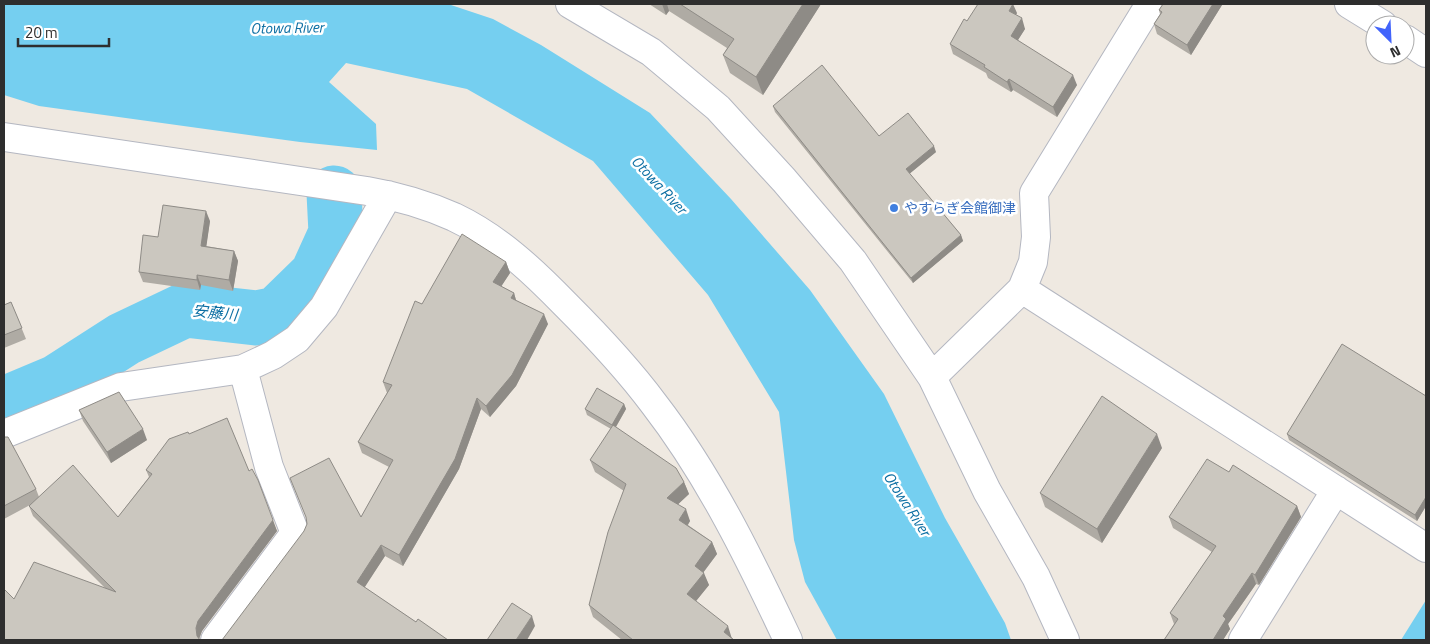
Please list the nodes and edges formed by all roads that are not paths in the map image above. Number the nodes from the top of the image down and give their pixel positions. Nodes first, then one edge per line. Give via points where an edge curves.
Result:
1 (570, 4) edge
2 (1150, 4) edge
3 (1349, 4) edge
4 (1367, 15) edge
5 (1415, 46) edge
6 (1426, 53) edge
7 (4, 137) edge
8 (388, 195) junction
9 (1022, 289) junction
10 (243, 369) junction
11 (932, 377) junction
12 (4, 434) edge
13 (1336, 490) junction
14 (1426, 548) edge
15 (215, 640) edge
16 (788, 640) edge
17 (1065, 640) edge
18 (1243, 640) edge

1 - 11 street via 651,52 718,108 853,261
2 - 9 street via 1034,193 1036,237 1033,262
3 - 4 street
5 - 6 street
7 - 8 street
8 - 10 street via 324,307 297,339
8 - 16 street via 453,217 491,238 526,264 589,327 654,404 710,488 753,566
9 - 11 street
9 - 13 street
10 - 12 street via 121,387
10 - 15 street via 269,467 294,533
11 - 17 street via 987,491 1036,577
13 - 14 street
13 - 18 street

